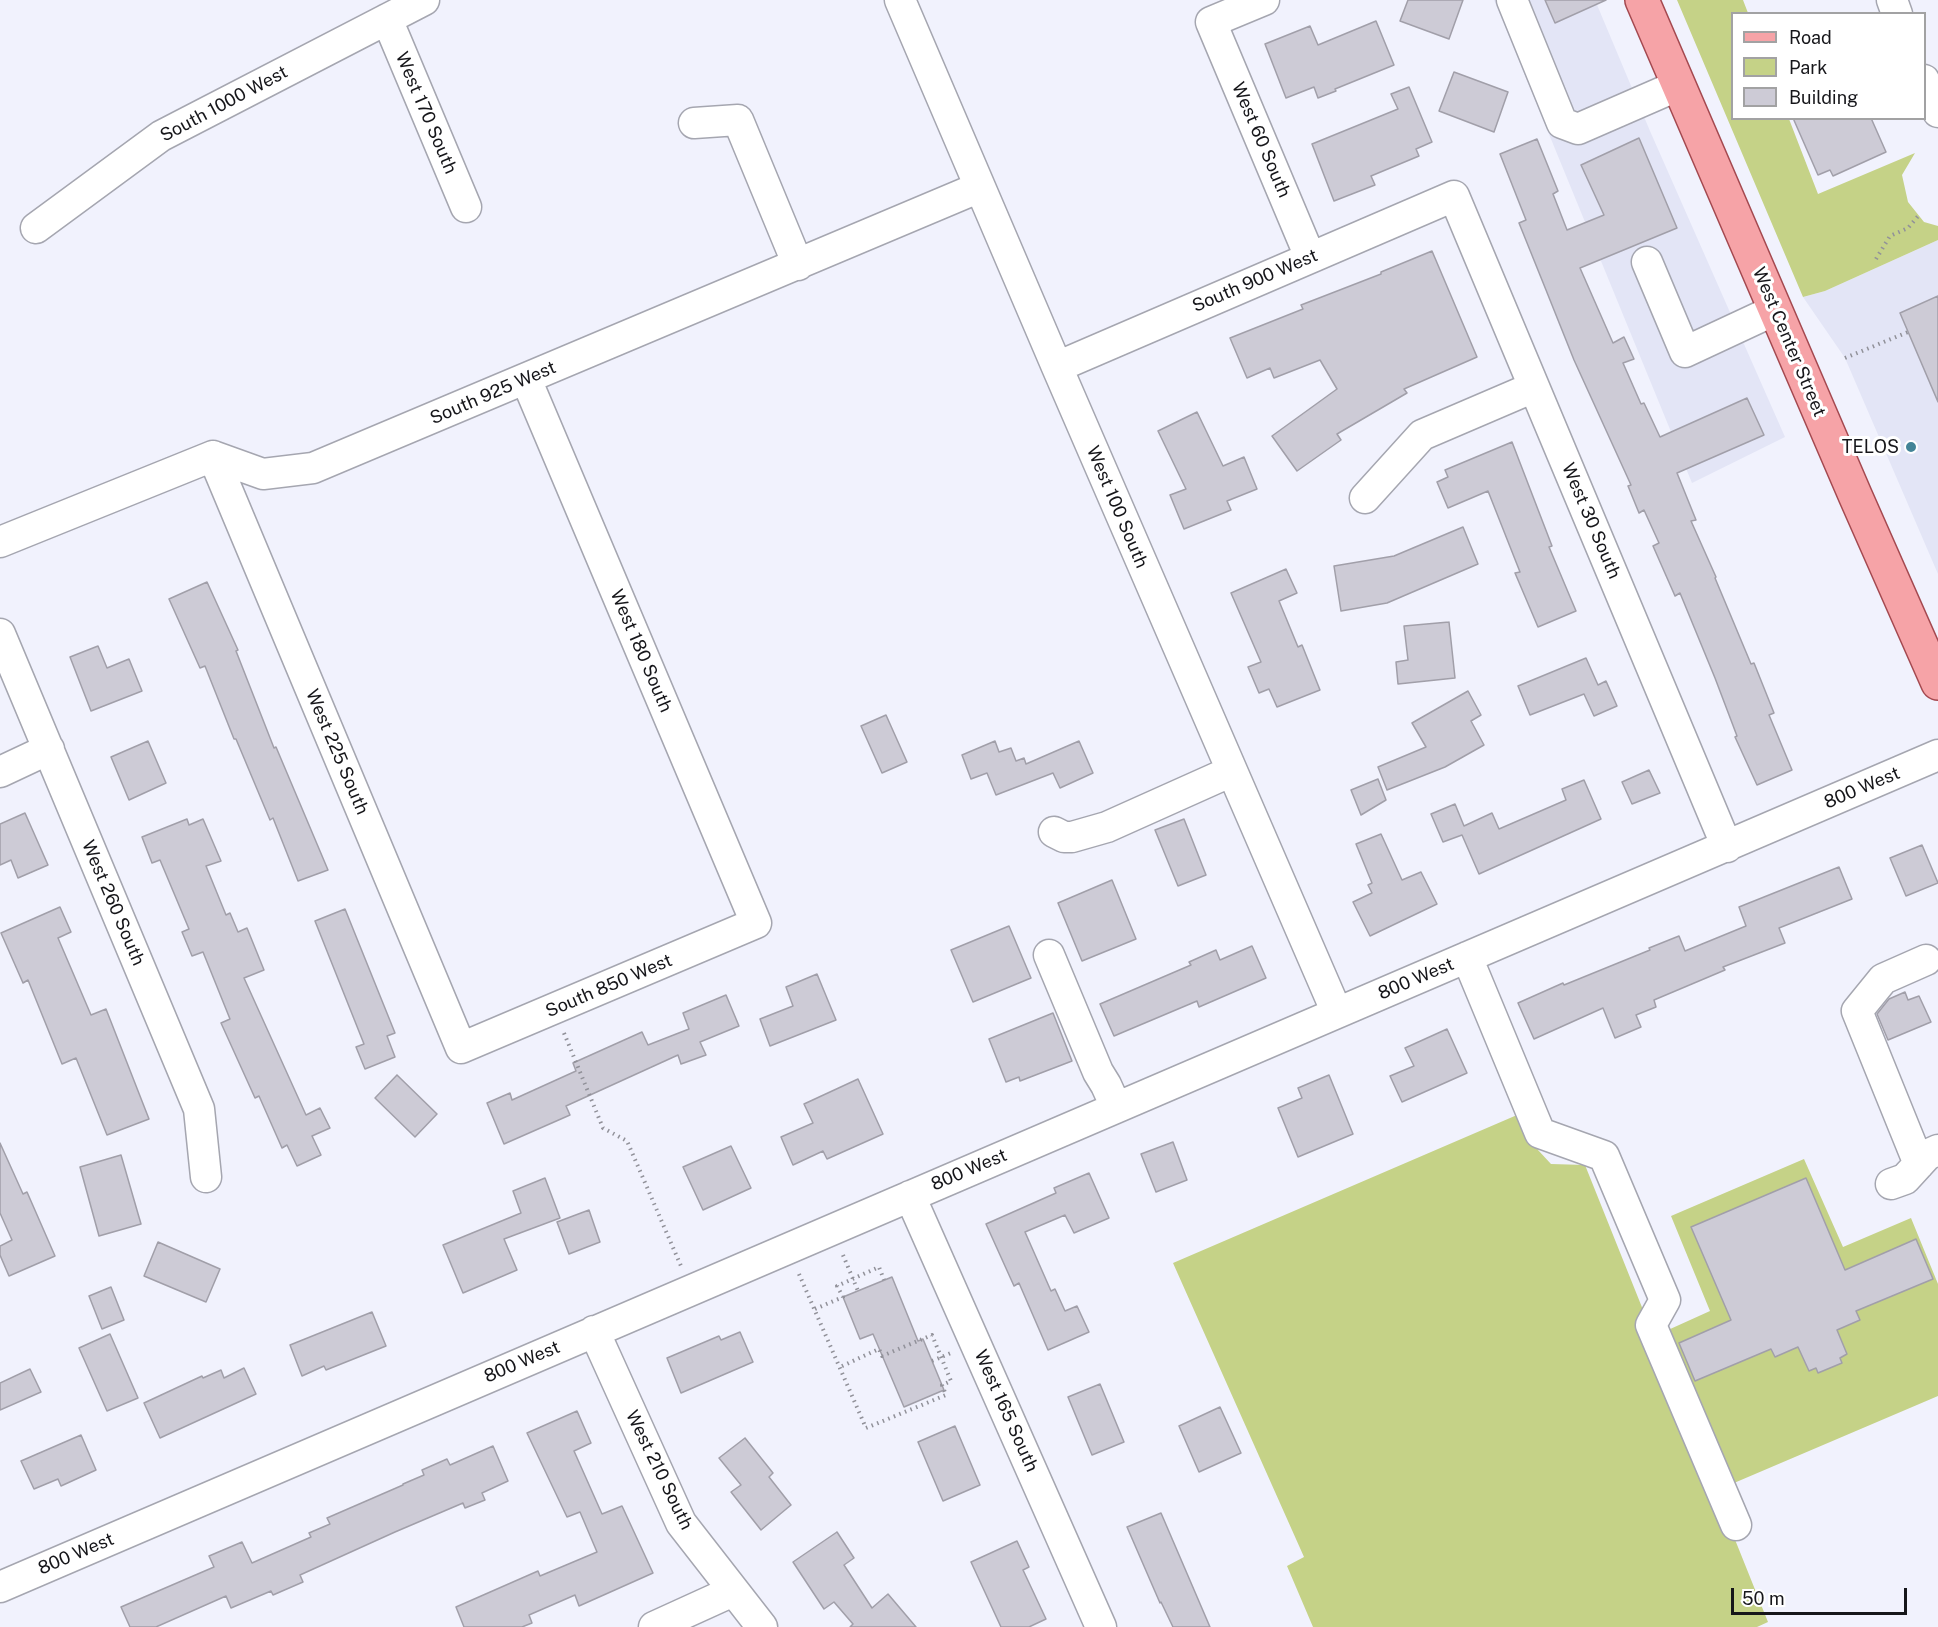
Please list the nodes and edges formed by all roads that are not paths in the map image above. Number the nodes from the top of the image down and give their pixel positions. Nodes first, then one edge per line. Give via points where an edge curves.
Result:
1 (424, 0) edge
2 (900, 0) edge
3 (1264, 0) edge
4 (1512, 0) edge
5 (1642, 0) edge
6 (387, 19) junction
7 (1679, 85) junction
8 (1926, 85) edge
9 (1938, 112) edge
10 (694, 123) dead end
11 (980, 187) junction
12 (1454, 196) joint
13 (466, 207) dead end
14 (36, 228) dead end
15 (1310, 257) junction
16 (1647, 262) dead end
17 (798, 265) junction
18 (1775, 310) junction
19 (1057, 367) junction
20 (526, 379) junction
21 (1534, 387) junction
22 (213, 456) junction
23 (1365, 498) dead end
24 (0, 542) edge
25 (0, 634) edge
26 (1938, 683) edge
27 (49, 749) junction
28 (1938, 755) edge
29 (1232, 771) junction
30 (0, 772) edge
31 (1054, 832) dead end
32 (1727, 846) junction
33 (756, 924) joint
34 (1049, 955) dead end
35 (1467, 957) junction
36 (1926, 960) dead end
37 (1337, 1013) junction
38 (461, 1048) joint
39 (1116, 1107) junction
40 (1928, 1157) edge
41 (206, 1178) dead end
42 (1891, 1184) dead end
43 (910, 1196) junction
44 (594, 1331) junction
45 (1736, 1525) dead end
46 (0, 1587) edge
47 (733, 1591) junction
48 (654, 1627) edge
49 (762, 1627) edge
50 (1101, 1627) edge

1 - 6 street, South 1000 West
2 - 11 street, West 100 South
3 - 15 street, West 60 South via 1212,22
4 - 7 street via 1562,123 1578,129
5 - 7 main road, West Center Street
6 - 13 street, West 170 South
6 - 14 street, South 1000 West via 161,136
7 - 18 main road, West Center Street
8 - 9 street
10 - 17 street via 738,120
11 - 17 street, South 925 West
11 - 19 street, West 100 South
12 - 15 street, South 900 West
12 - 21 street, West 30 South
15 - 19 street, South 900 West
16 - 18 street via 1685,352
17 - 20 street, South 925 West
18 - 26 main road, West Center Street
19 - 29 street, West 100 South
20 - 22 street, South 925 West via 313,468 263,474
20 - 33 street, West 180 South
21 - 23 street via 1422,435
21 - 32 street, West 30 South
22 - 24 street
22 - 38 street, West 225 South
25 - 27 street, West 260 South
27 - 30 street
27 - 41 street, West 260 South via 199,1109
28 - 32 street, 800 West
29 - 31 street via 1107,826 1072,837
29 - 37 street, West 100 South
32 - 35 street, 800 West
33 - 38 street, South 850 West
34 - 39 street
35 - 37 street, 800 West
35 - 45 street via 1540,1133 1604,1156 1665,1300 1651,1325
36 - 40 street via 1883,979 1857,1011
37 - 39 street, 800 West
39 - 43 street, 800 West
40 - 42 street via 1905,1179
43 - 44 street, 800 West
43 - 50 street, West 165 South
44 - 46 street, 800 West
44 - 47 street, West 210 South via 681,1523
47 - 48 street
47 - 49 street, West 210 South

